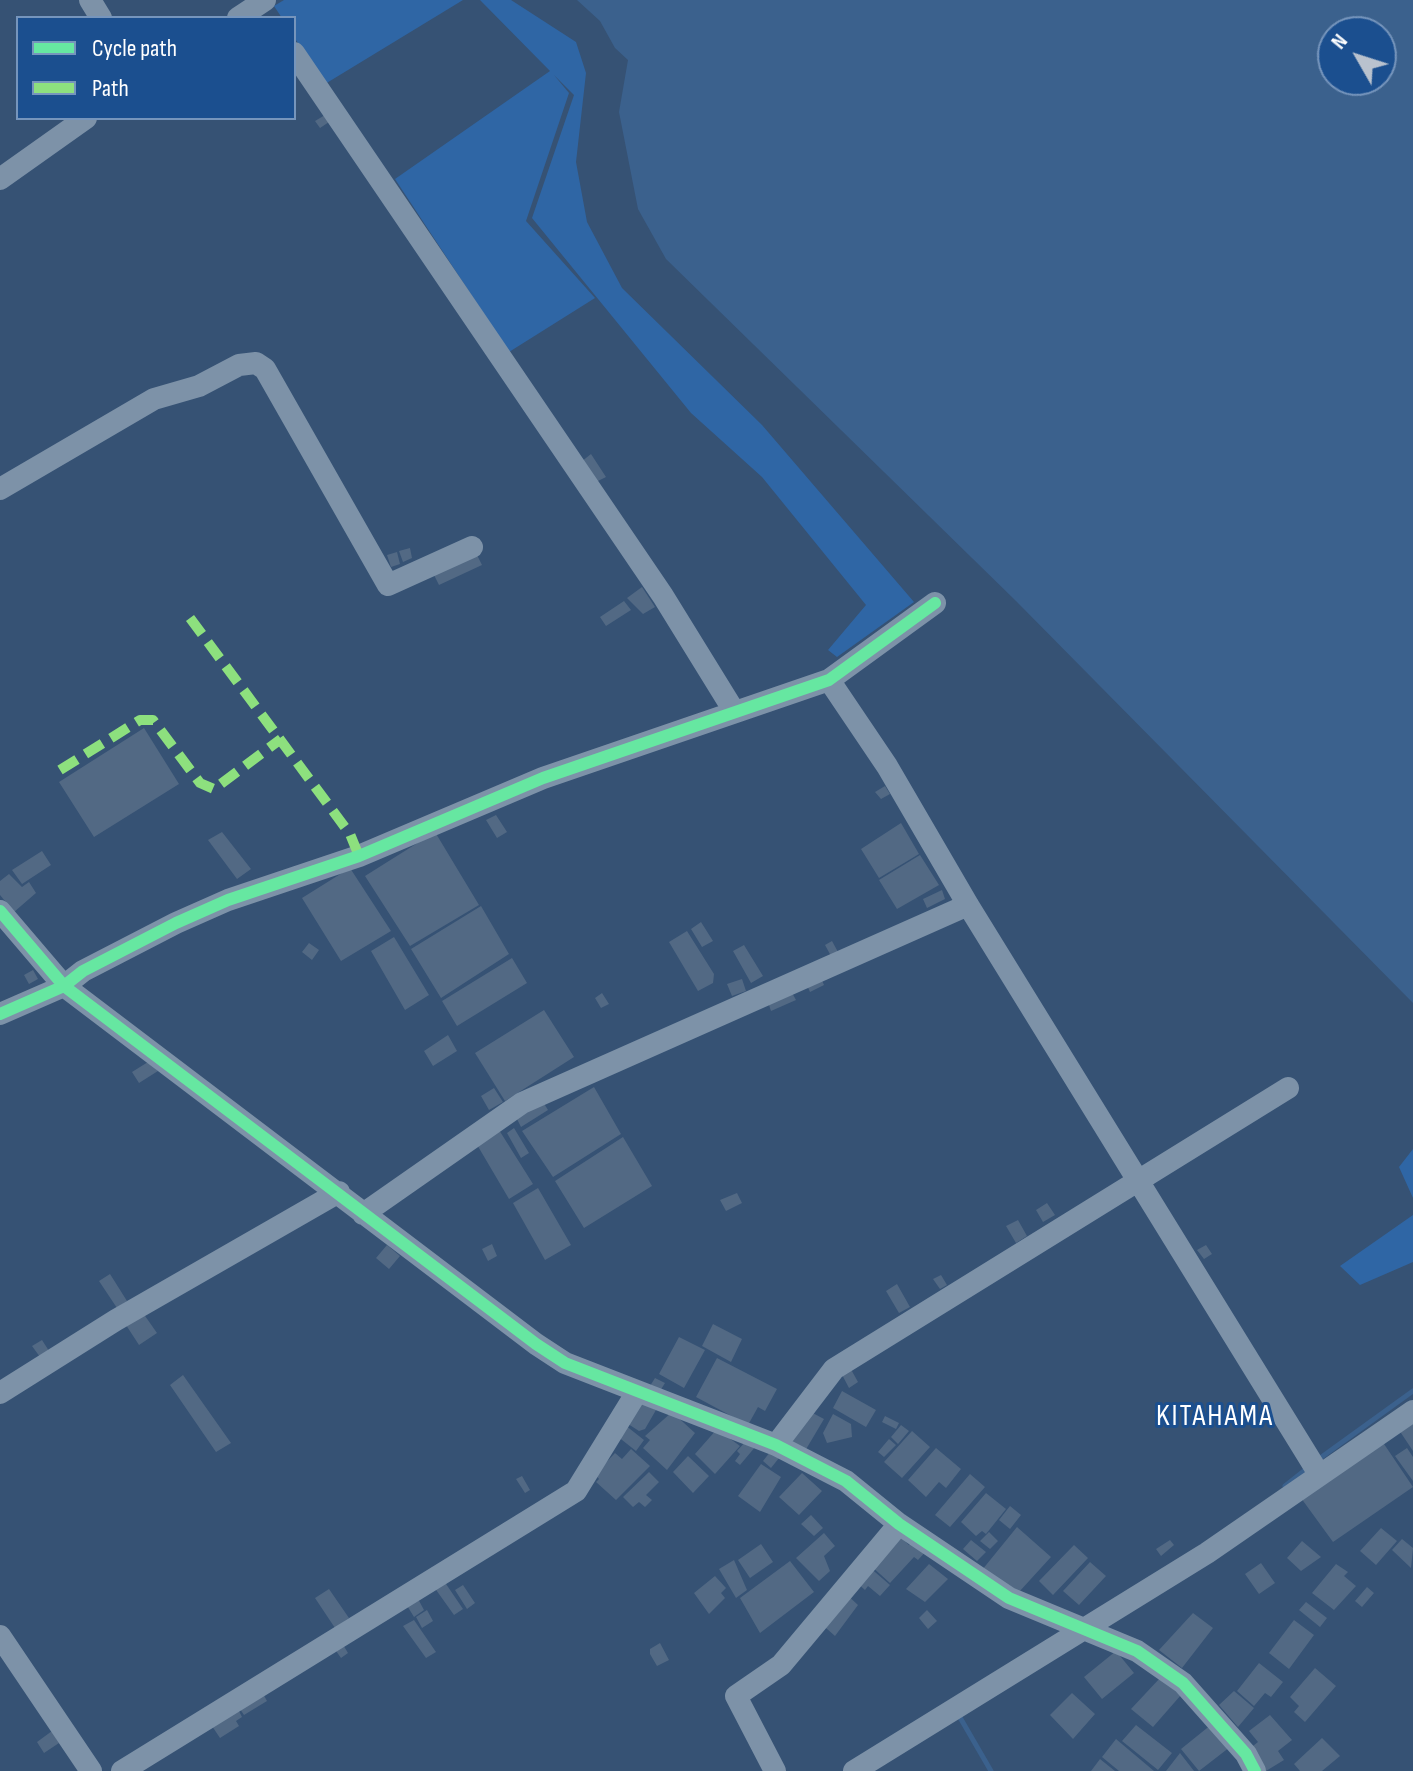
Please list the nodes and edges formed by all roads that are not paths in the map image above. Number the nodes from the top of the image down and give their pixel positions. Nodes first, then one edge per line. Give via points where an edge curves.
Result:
1 (265, 7) edge
2 (243, 16) edge
3 (296, 56) edge
4 (83, 120) edge
5 (0, 179) edge
6 (0, 489) edge
7 (472, 547) dead end
8 (935, 603) dead end
9 (829, 680) junction
10 (734, 711) junction
11 (968, 905) junction
12 (0, 911) edge
13 (64, 986) junction
14 (0, 1014) edge
15 (1288, 1088) dead end
16 (1137, 1180) junction
17 (339, 1192) junction
18 (363, 1214) junction
19 (637, 1392) junction
20 (0, 1393) edge
21 (1413, 1411) edge
22 (776, 1445) junction
23 (1316, 1469) junction
24 (899, 1524) junction
25 (1076, 1626) junction
26 (0, 1636) edge
27 (91, 1771) edge
28 (122, 1771) edge
29 (775, 1771) edge
30 (854, 1771) edge
31 (1255, 1771) edge

1 - 2 street
3 - 10 street via 663,596
4 - 5 street
6 - 7 street via 154,399 256,363 265,369 388,585
8 - 9 street
9 - 10 street
9 - 11 street via 887,766
10 - 13 street via 543,778 359,856 228,900 83,971
11 - 16 street
11 - 18 street via 522,1103
12 - 13 street
13 - 14 street
13 - 17 street
15 - 16 street
16 - 22 street via 834,1369
16 - 23 street
17 - 18 street
17 - 20 street
18 - 19 street via 565,1363
19 - 22 street
19 - 28 street via 576,1491
21 - 23 street
22 - 24 street via 846,1481
23 - 25 street via 1207,1553
24 - 25 street via 1009,1598
24 - 29 street via 781,1665 736,1696
25 - 30 street via 956,1710
25 - 31 street via 1137,1651 1183,1683
26 - 27 street

